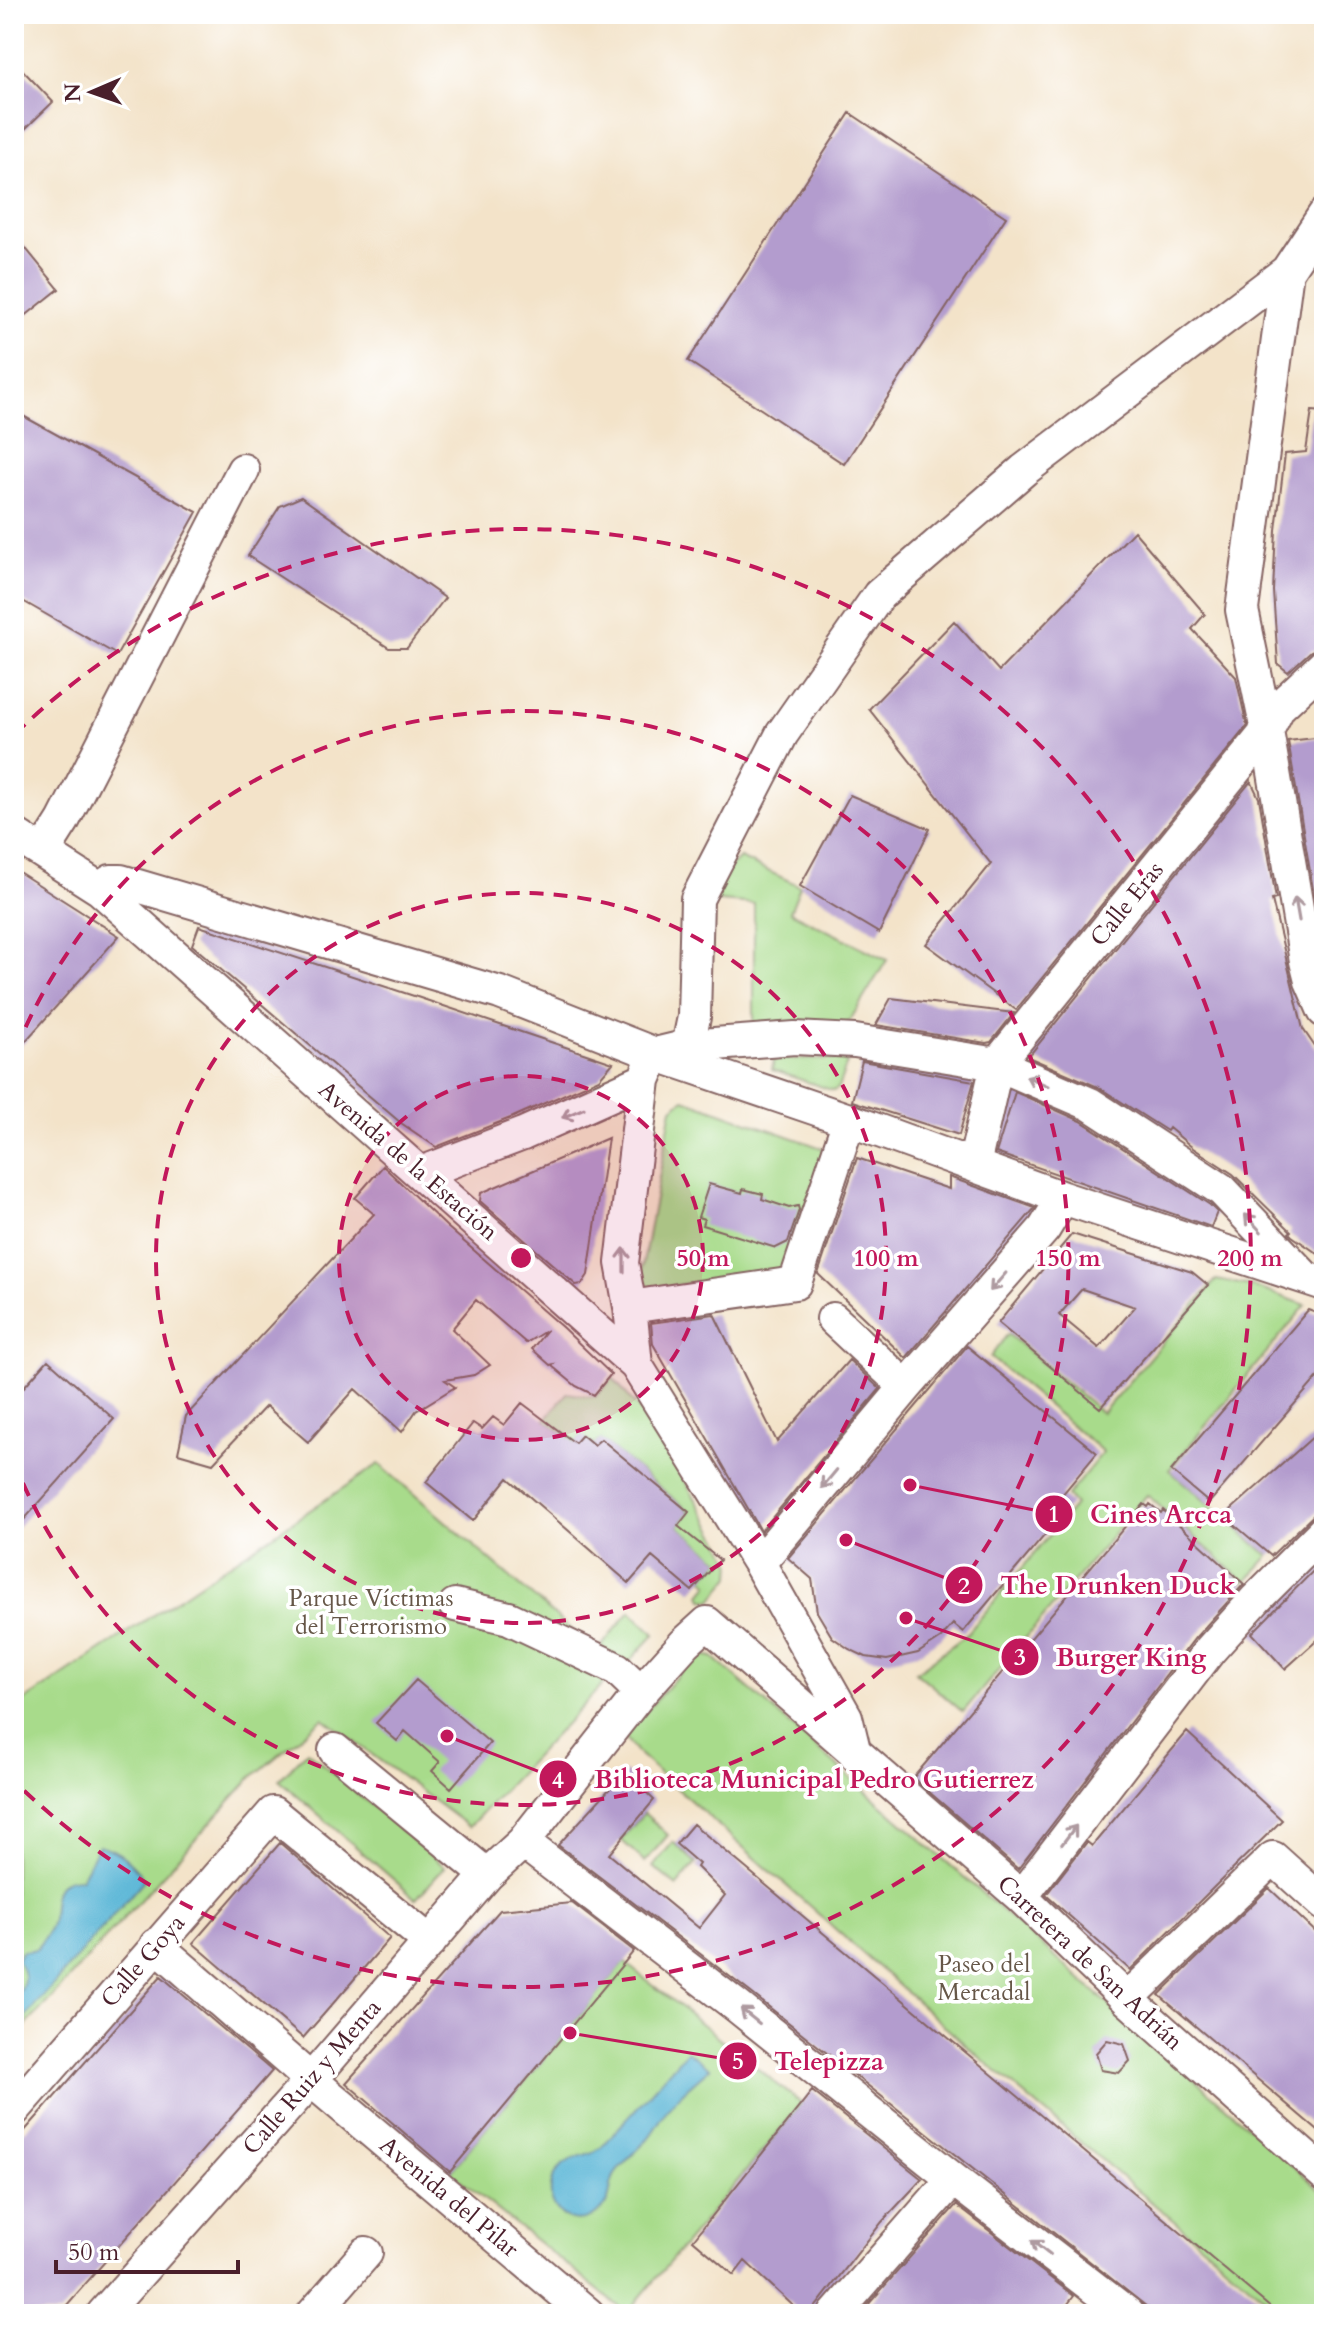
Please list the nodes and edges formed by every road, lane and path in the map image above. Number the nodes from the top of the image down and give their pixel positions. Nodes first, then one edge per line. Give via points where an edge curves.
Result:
1 (1324, 215) edge
2 (1287, 271) junction
3 (243, 470) dead end
4 (1324, 665) edge
5 (1267, 731) junction
6 (14, 834) edge
7 (44, 851) junction
8 (100, 889) junction
9 (1324, 1011) edge
10 (688, 1046) junction
11 (997, 1064) junction
12 (649, 1067) junction
13 (849, 1120) junction
14 (974, 1165) junction
15 (421, 1173) junction
16 (1063, 1198) junction
17 (1315, 1282) edge
18 (630, 1307) junction
19 (833, 1319) dead end
20 (636, 1365) junction
21 (906, 1387) junction
22 (1324, 1531) edge
23 (759, 1563) junction
24 (455, 1605) dead end
25 (641, 1692) junction
26 (335, 1750) dead end
27 (855, 1754) junction
28 (523, 1842) junction
29 (487, 1875) junction
30 (1021, 1897) junction
31 (1324, 1904) edge
32 (430, 1942) junction
33 (156, 1945) junction
34 (1127, 1999) junction
35 (311, 2080) junction
36 (14, 2110) edge
37 (1324, 2174) edge
38 (953, 2179) junction
39 (366, 2253) dead end
40 (1106, 2308) edge
41 (103, 2314) edge
42 (313, 2314) edge
43 (588, 2314) edge
44 (835, 2314) edge

1 - 2 street
2 - 5 street via 1242,610
2 - 10 street via 1024,470 879,595 782,734 697,899 694,1017
3 - 7 street
4 - 5 street, Calle Eras via 1279,707
9 -> 5 street via 1306,961
5 - 11 street, Calle Eras
6 - 7 street, Avenida de la Estación
7 - 8 street, Avenida de la Estación
8 - 12 street via 121,881 500,993
8 - 15 street, Avenida de la Estación
10 - 11 street via 795,1038 855,1041
10 - 12 street
11 - 14 street, Calle Eras
17 -> 11 street via 1222,1190 1090,1104
12 - 13 street
12 -> 15 street via 523,1134
18 -> 12 street via 622,1263
13 - 14 street
13 - 18 street via 795,1283
14 - 16 street
15 - 20 street, Avenida de la Estación
16 - 17 street
16 -> 21 street via 1044,1229
18 - 20 street
19 - 21 street
20 - 23 street, Avenida de la Estación
21 -> 23 street
30 -> 22 street via 1274,1566
23 - 27 street, Avenida de la Estación via 846,1717
24 - 25 street via 509,1618 617,1669
25 - 27 street, Carretera de San Adrián via 707,1623
25 - 28 street, Calle Ruiz y Menta
26 - 29 street
27 - 30 street, Carretera de San Adrián
28 - 29 street, Calle Ruiz y Menta
38 -> 28 street
29 - 32 street, Calle Ruiz y Menta
30 - 34 street, Carretera de San Adrián
31 - 34 street via 1273,1858
32 - 33 street, Calle Goya via 273,1813
32 - 35 street, Calle Ruiz y Menta
33 - 35 street, Avenida del Pilar
33 - 36 street, Calle Goya
34 - 37 street, Carretera de San Adrián
35 - 41 street, Calle Ruiz y Menta
35 - 43 street, Avenida del Pilar
40 -> 38 street
38 - 44 street
39 - 42 street

